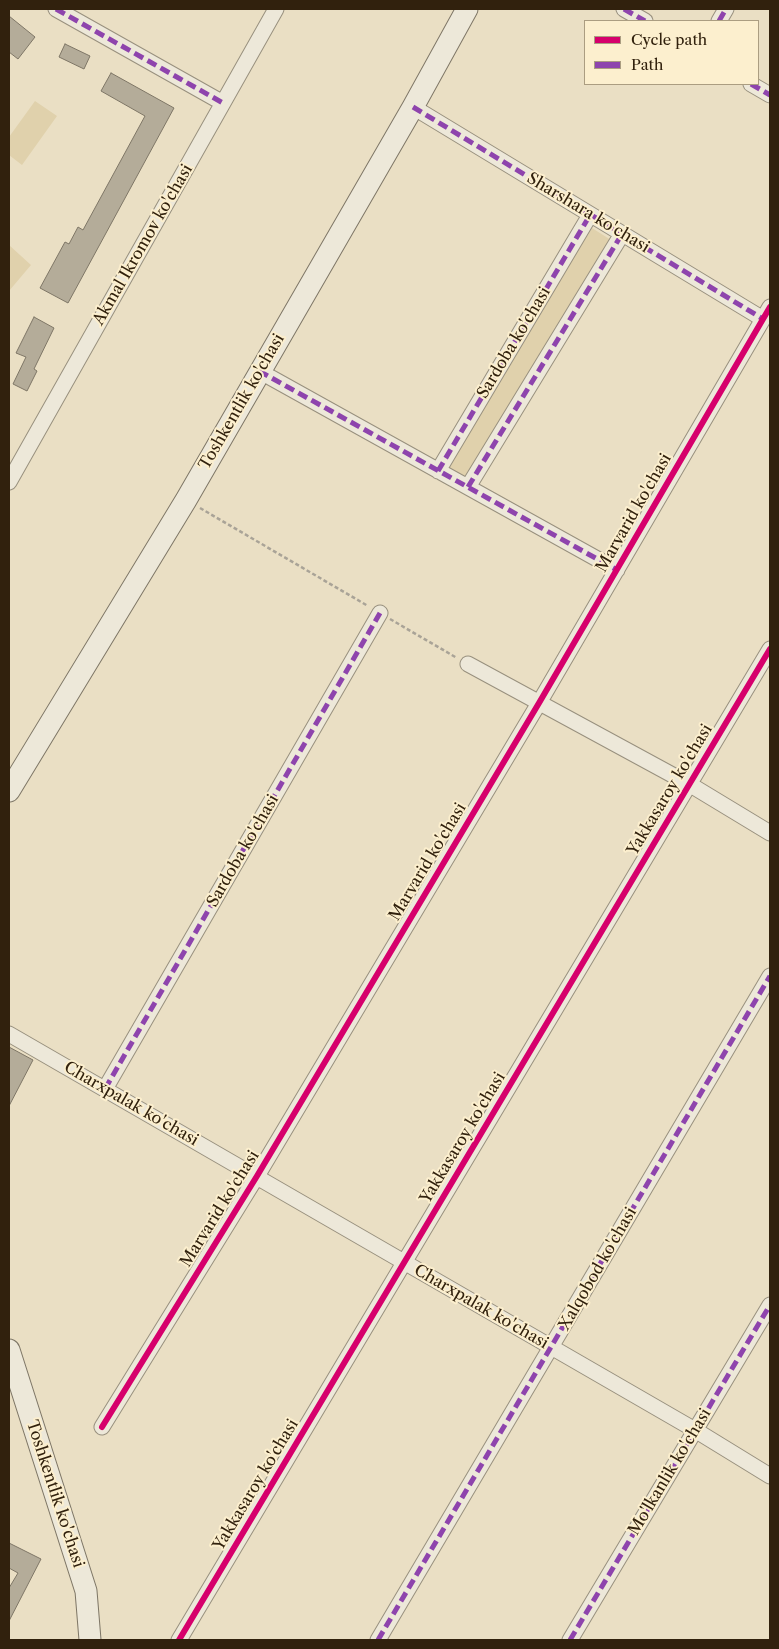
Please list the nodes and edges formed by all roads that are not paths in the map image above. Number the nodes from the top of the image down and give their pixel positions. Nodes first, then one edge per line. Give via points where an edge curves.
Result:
1 (56, 9) edge
2 (276, 9) edge
3 (467, 9) edge
4 (624, 9) edge
5 (726, 9) edge
6 (643, 20) edge
7 (720, 20) edge
8 (754, 85) edge
9 (770, 95) edge
10 (223, 103) junction
11 (413, 107) junction
12 (590, 214) junction
13 (622, 234) junction
14 (767, 313) edge
15 (259, 371) junction
16 (438, 471) junction
17 (9, 482) edge
18 (468, 487) junction
19 (617, 570) junction
20 (380, 613) road end
21 (770, 649) edge
22 (468, 664) road end
23 (539, 704) junction
24 (689, 784) junction
25 (9, 791) edge
26 (770, 833) edge
27 (770, 976) edge
28 (9, 1034) edge
29 (105, 1089) junction
30 (257, 1176) junction
31 (404, 1264) junction
32 (770, 1305) edge
33 (552, 1348) junction
34 (9, 1350) edge
35 (102, 1427) dead end
36 (695, 1430) junction
37 (770, 1476) edge
38 (90, 1640) edge
39 (179, 1640) edge
40 (378, 1640) edge
41 (570, 1640) edge

1 - 10 street
2 - 10 street, Akmal Ikromov ko'chasi
3 - 11 main road, Toshkentlik ko'chasi
4 - 6 street
5 - 7 street
8 - 9 street
10 - 17 street, Akmal Ikromov ko'chasi
11 - 12 street, Sharshara ko'chasi
11 - 15 main road, Toshkentlik ko'chasi
12 - 13 street, Sharshara ko'chasi
12 - 16 street, Sardoba ko'chasi
13 - 14 street, Sharshara ko'chasi
13 - 18 street
14 - 19 street, Marvarid ko'chasi
15 - 16 street
15 - 25 main road, Toshkentlik ko'chasi via 186,500
16 - 18 street
18 - 19 street
19 - 23 street, Marvarid ko'chasi
20 - 29 street, Sardoba ko'chasi
21 - 24 street, Yakkasaroy ko'chasi
22 - 23 street
23 - 24 street
23 - 30 street, Marvarid ko'chasi
24 - 26 street
24 - 31 street, Yakkasaroy ko'chasi
27 - 33 street, Xalqobod ko'chasi
28 - 29 street, Charxpalak ko'chasi
29 - 30 street, Charxpalak ko'chasi
30 - 31 street, Charxpalak ko'chasi
30 - 35 street, Marvarid ko'chasi
31 - 33 street, Charxpalak ko'chasi
31 - 39 street, Yakkasaroy ko'chasi
32 - 36 street, Mo'lkanlik ko'chasi
33 - 36 street, Charxpalak ko'chasi
33 - 40 street, Xalqobod ko'chasi
34 - 38 main road, Toshkentlik ko'chasi via 86,1591
36 - 37 street, Charxpalak ko'chasi
36 - 41 street, Mo'lkanlik ko'chasi

